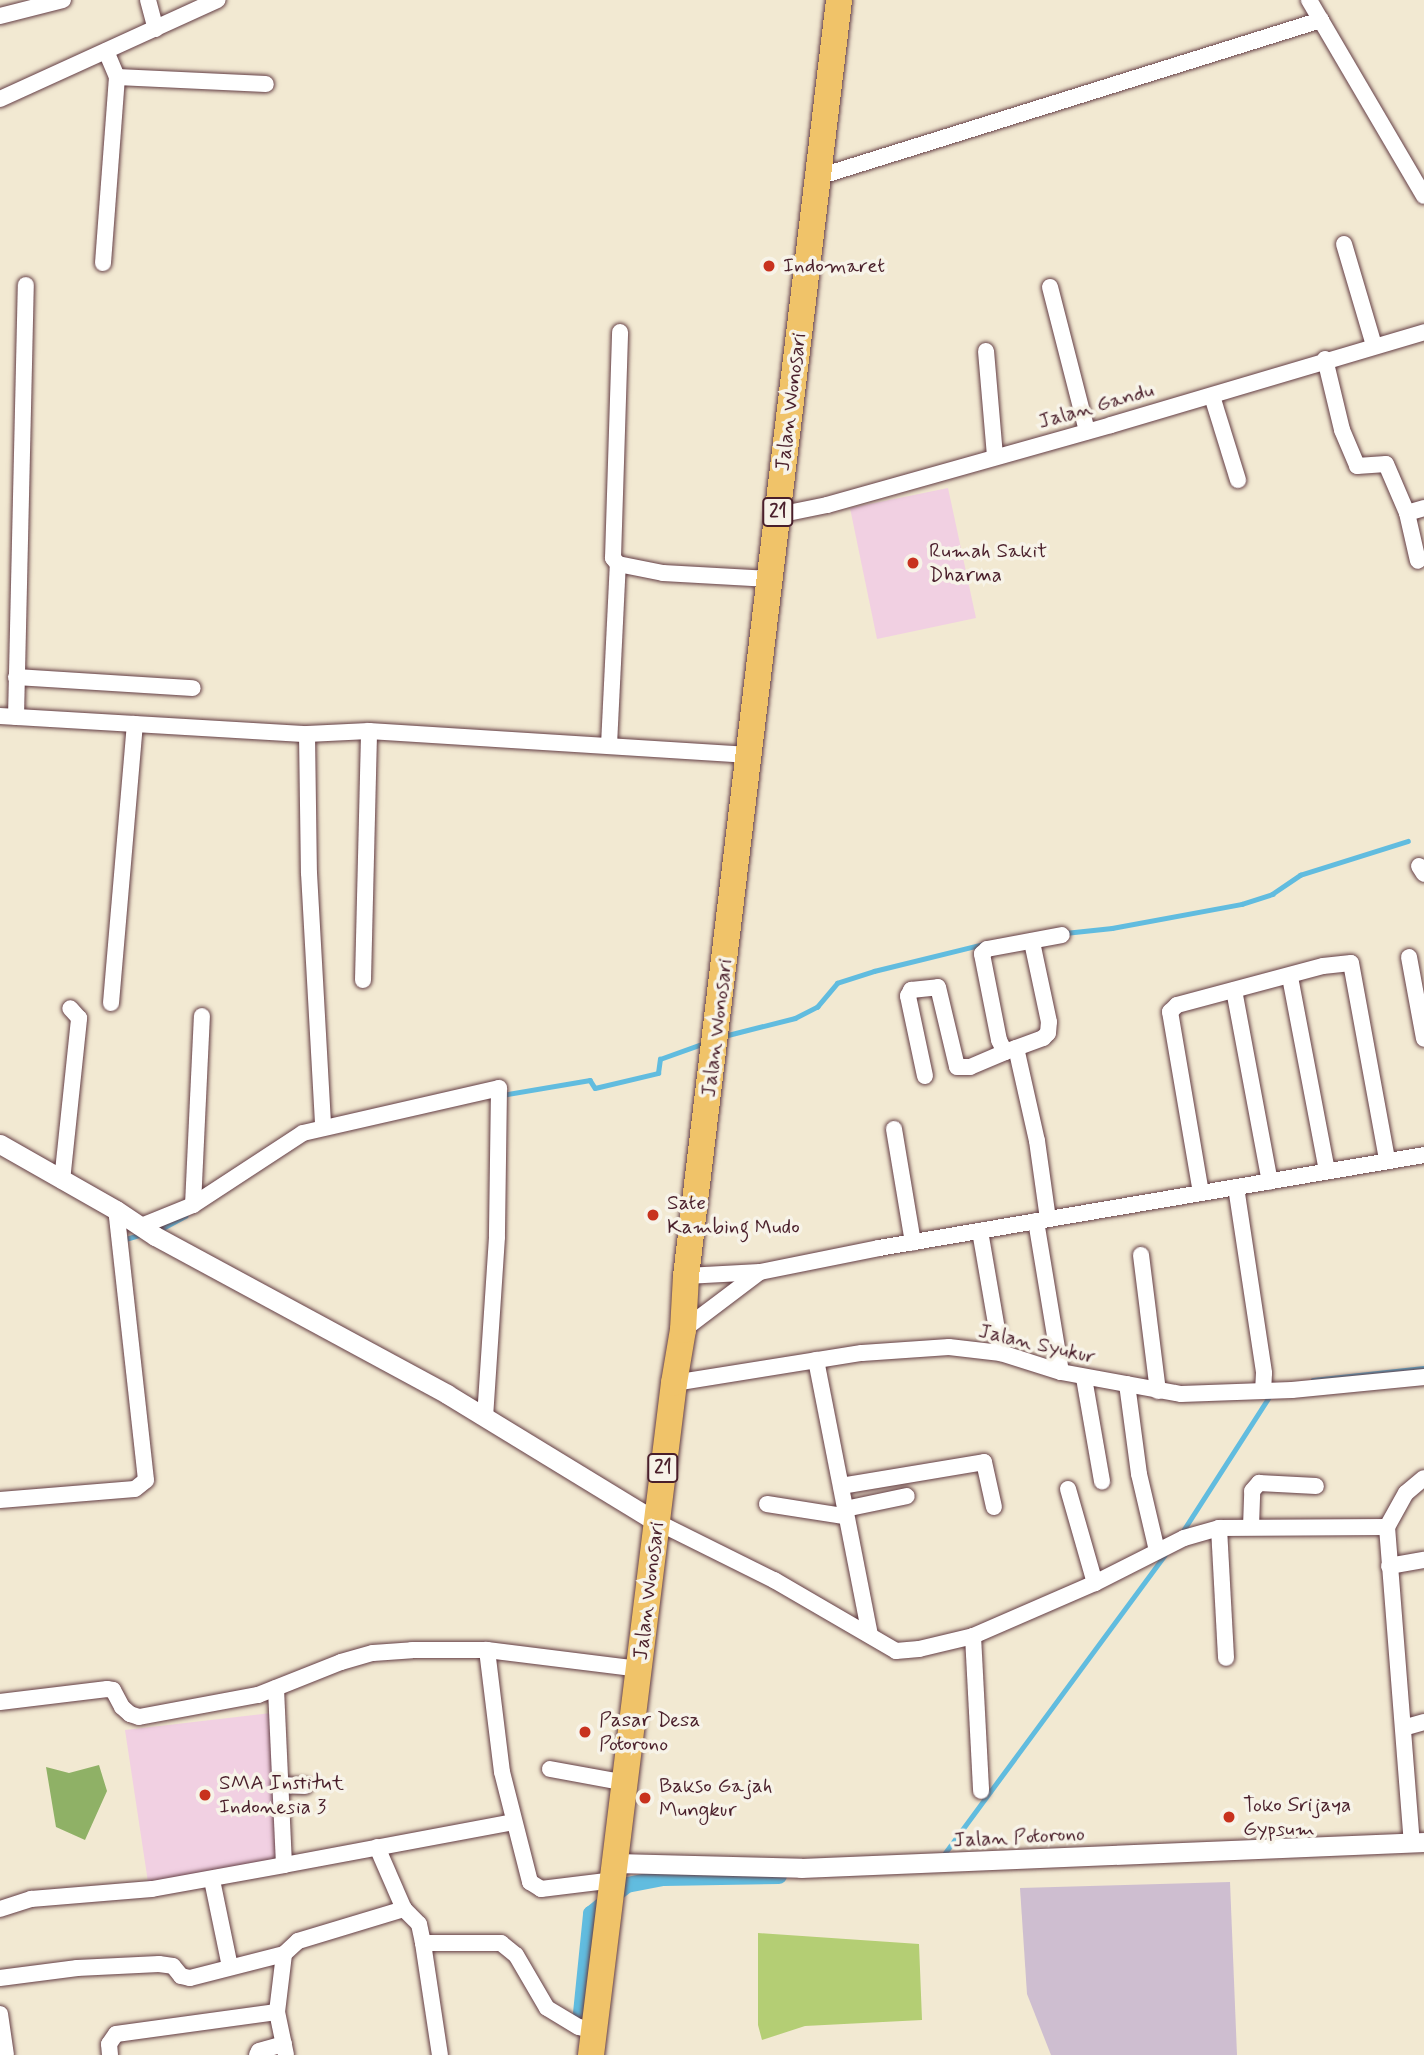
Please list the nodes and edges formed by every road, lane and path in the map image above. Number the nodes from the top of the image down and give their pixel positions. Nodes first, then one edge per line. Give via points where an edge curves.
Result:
1 (63, 0) edge
2 (148, 0) edge
3 (216, 0) edge
4 (839, 0) edge
5 (1309, 0) edge
6 (0, 16) edge
7 (1321, 20) junction
8 (156, 29) junction
9 (106, 51) junction
10 (117, 77) junction
11 (266, 84) dead end
12 (0, 99) edge
13 (818, 177) junction
14 (1424, 196) edge
15 (1343, 244) dead end
16 (103, 263) dead end
17 (26, 285) dead end
18 (1050, 287) dead end
19 (620, 332) dead end
20 (1424, 332) edge
21 (1374, 345) junction
22 (986, 351) dead end
23 (1325, 359) junction
24 (1212, 396) junction
25 (1087, 431) junction
26 (995, 457) junction
27 (1238, 480) dead end
28 (1424, 508) edge
29 (1407, 513) junction
30 (778, 515) junction
31 (1418, 561) dead end
32 (618, 564) junction
33 (770, 579) junction
34 (16, 677) junction
35 (193, 688) dead end
36 (8, 716) edge
37 (135, 724) junction
38 (369, 731) junction
39 (307, 734) junction
40 (609, 745) junction
41 (749, 755) junction
42 (1062, 935) dead end
43 (1032, 942) junction
44 (1409, 957) dead end
45 (1290, 977) junction
46 (363, 980) dead end
47 (1234, 990) junction
48 (111, 1003) dead end
49 (71, 1007) dead end
50 (202, 1016) dead end
51 (1424, 1040) edge
52 (1011, 1050) junction
53 (925, 1076) dead end
54 (323, 1127) junction
55 (894, 1129) dead end
56 (0, 1144) edge
57 (1424, 1156) edge
58 (1387, 1160) junction
59 (1327, 1171) junction
60 (62, 1181) junction
61 (1270, 1182) junction
62 (1236, 1188) junction
63 (1202, 1193) junction
64 (193, 1205) junction
65 (116, 1210) junction
66 (1042, 1220) junction
67 (139, 1227) junction
68 (981, 1231) junction
69 (913, 1242) junction
70 (1141, 1255) dead end
71 (761, 1272) junction
72 (686, 1276) junction
73 (683, 1330) junction
74 (1001, 1353) junction
75 (816, 1360) junction
76 (1060, 1372) junction
77 (1424, 1377) edge
78 (1084, 1378) junction
79 (674, 1383) junction
80 (1127, 1384) junction
81 (1264, 1390) junction
82 (1158, 1391) junction
83 (485, 1417) junction
84 (1424, 1478) edge
85 (1102, 1481) dead end
86 (841, 1486) junction
87 (1317, 1486) dead end
88 (1068, 1489) dead end
89 (907, 1496) dead end
90 (0, 1500) edge
91 (767, 1504) dead end
92 (994, 1507) dead end
93 (845, 1512) junction
94 (657, 1522) junction
95 (1251, 1527) junction
96 (1387, 1527) junction
97 (1219, 1528) junction
98 (1161, 1549) junction
99 (1424, 1560) edge
100 (1389, 1566) junction
101 (1095, 1583) junction
102 (870, 1635) junction
103 (973, 1636) junction
104 (487, 1650) junction
105 (1226, 1658) dead end
106 (639, 1670) junction
107 (276, 1688) junction
108 (0, 1702) edge
109 (1424, 1722) edge
110 (1403, 1728) junction
111 (550, 1769) dead end
112 (626, 1783) junction
113 (279, 1785) junction
114 (305, 1786) dead end
115 (981, 1791) dead end
116 (513, 1822) junction
117 (1418, 1842) edge
118 (377, 1847) junction
119 (284, 1865) junction
120 (212, 1880) junction
121 (614, 1885) junction
122 (0, 1909) edge
123 (404, 1909) junction
124 (423, 1943) junction
125 (284, 1954) junction
126 (230, 1967) junction
127 (0, 1978) edge
128 (277, 2012) junction
129 (0, 2014) edge
130 (592, 2043) edge
131 (285, 2049) edge
132 (6, 2055) edge
133 (110, 2055) edge
134 (257, 2055) edge
135 (440, 2055) edge

1 - 6 street
2 - 8 street
3 - 8 street
4 - 13 highway, Jalan Wonosari / 21
5 - 7 street
7 - 13 street
7 - 14 street
8 - 9 street
9 - 10 street
9 - 12 street
10 - 11 street
10 - 16 street
13 - 30 highway, Jalan Wonosari / 21
15 - 21 street
17 - 34 street
18 - 25 street
19 - 32 street via 613,558
20 - 21 street, Jalan Gandu
21 - 23 street, Jalan Gandu
22 - 26 street
23 - 24 street, Jalan Gandu
23 - 29 street via 1354,460 1363,468 1382,464 1389,468
24 - 25 street, Jalan Gandu
24 - 27 street
25 - 26 street, Jalan Gandu
26 - 30 street, Jalan Gandu
28 - 29 street
29 - 31 street
30 - 33 highway, Jalan Wonosari / 21
32 - 33 street via 663,573
32 - 40 street
33 - 41 highway, Jalan Wonosari / 21
34 - 35 street
34 - 36 street
36 - 37 street
37 - 39 street
37 - 48 street
38 - 39 street
38 - 40 street
38 - 46 street
39 - 54 street via 309,873
40 - 41 street
41 - 72 highway, Jalan Wonosari / 21
42 - 43 street
43 - 52 street via 1048,1032
43 - 52 street via 983,951 999,1040
44 - 51 street
45 - 47 street
45 - 58 street via 1351,963
45 - 59 street
47 - 61 street
47 - 63 street via 1177,1005 1170,1012
49 - 60 street via 79,1018
50 - 64 street
52 - 53 street via 970,1067 957,1067 938,987 911,990 908,996
52 - 66 street via 1037,1142
54 - 64 street via 303,1133
54 - 83 street via 499,1088 497,1237
55 - 69 street
56 - 60 street
57 - 58 street
58 - 59 street
59 - 61 street
60 - 65 street
61 - 62 street
62 - 63 street
62 - 81 street
63 - 66 street
64 - 67 street
65 - 67 street
65 - 90 street via 146,1480 135,1489
66 - 68 street
66 - 76 street
67 - 83 street
68 - 69 street
68 - 74 street
69 - 71 street
70 - 82 street
71 - 72 street
71 - 73 street
72 - 73 highway, Jalan Wonosari / 21
73 - 79 highway, Jalan Wonosari / 21
74 - 75 street, Jalan Syukur via 911,1348
74 - 76 street, Jalan Syukur
75 - 79 street, Jalan Syukur
75 - 86 street
76 - 78 street, Jalan Syukur
77 - 81 street, Jalan Syukur
78 - 80 street, Jalan Syukur
78 - 85 street
79 - 94 highway, Jalan Wonosari / 21
80 - 82 street, Jalan Syukur
80 - 98 street via 1139,1474
81 - 82 street, Jalan Syukur
83 - 94 street
84 - 96 street via 1406,1493
86 - 92 street via 982,1461
86 - 93 street
87 - 95 street via 1259,1483 1252,1491
88 - 101 street
89 - 93 street
91 - 93 street
93 - 102 street
94 - 102 street via 774,1580
94 - 106 highway, Jalan Wonosari / 21
95 - 96 street
95 - 97 street
96 - 100 street
97 - 98 street
97 - 105 street
98 - 101 street
99 - 100 street
100 - 110 street
101 - 103 street
102 - 103 street via 895,1651
103 - 115 street
104 - 106 street
104 - 107 street via 373,1653
104 - 116 street
106 - 112 highway, Jalan Wonosari / 21
107 - 108 street via 139,1717 130,1714 113,1690 107,1689
107 - 113 street
109 - 110 street
110 - 117 street
111 - 112 street
112 - 121 highway, Jalan Wonosari / 21
113 - 114 street
113 - 119 street
116 - 118 street
116 - 121 street via 534,1887
117 - 121 street, Jalan Potorono via 801,1868
118 - 119 street
118 - 123 street
119 - 120 street
120 - 122 street via 30,1899
120 - 126 street
121 - 130 highway, Jalan Wonosari / 21
123 - 124 street via 419,1924
123 - 125 street via 298,1941
124 - 130 street via 501,1943 516,1955 547,2008 579,2027
124 - 135 street
125 - 126 street
125 - 128 street
126 - 127 street via 190,1978 181,1976 173,1966 159,1964
128 - 131 street
128 - 133 street via 116,2034 108,2044
129 - 132 street
131 - 134 street via 259,2050

